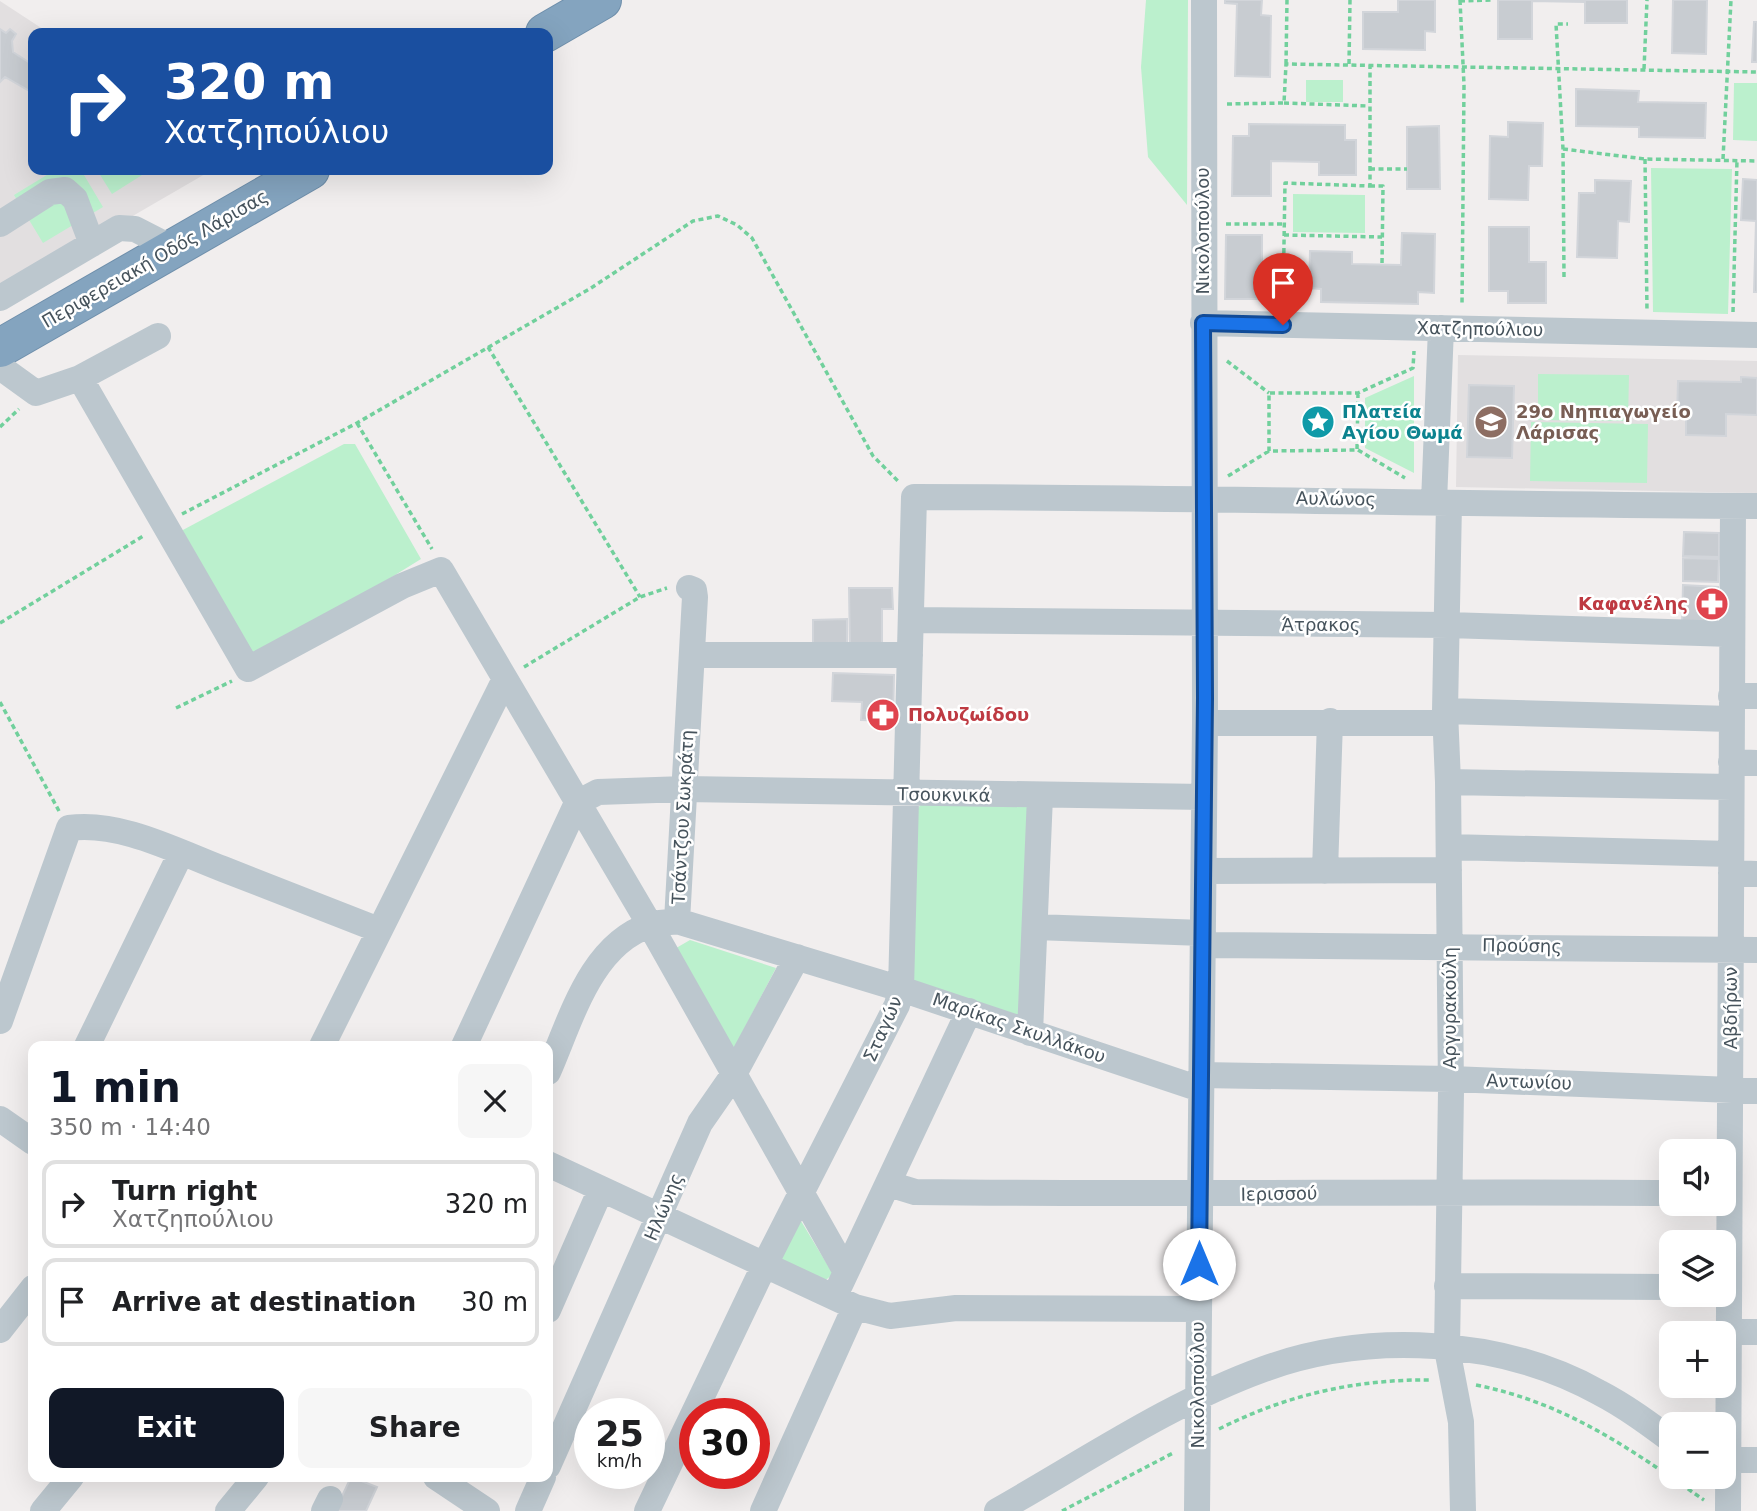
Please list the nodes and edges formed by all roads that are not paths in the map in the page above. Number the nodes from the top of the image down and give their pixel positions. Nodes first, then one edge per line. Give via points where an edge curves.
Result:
1 (602, 0) edge
2 (1204, 0) edge
3 (553, 28) edge
4 (301, 175) edge
5 (0, 224) edge
6 (92, 244) junction
7 (174, 249) junction
8 (0, 298) edge
9 (1215, 323) junction
10 (1452, 328) junction
11 (1745, 334) edge
12 (158, 336) dead end
13 (0, 348) edge
14 (0, 368) edge
15 (80, 378) junction
16 (914, 497) joint
17 (1215, 497) junction
18 (1442, 503) junction
19 (1745, 506) edge
20 (690, 588) road end
21 (911, 620) junction
22 (1205, 625) junction
23 (1448, 625) junction
24 (1731, 634) junction
25 (910, 655) junction
26 (693, 656) junction
27 (505, 679) junction
28 (1740, 703) edge
29 (1445, 717) junction
30 (1330, 721) junction
31 (1205, 723) junction
32 (1740, 771) edge
33 (1448, 782) junction
34 (685, 789) junction
35 (908, 794) junction
36 (1040, 796) junction
37 (1204, 797) junction
38 (577, 803) junction
39 (181, 853) junction
40 (1449, 858) junction
41 (1731, 864) junction
42 (1204, 871) junction
43 (1325, 871) junction
44 (1757, 874) edge
45 (677, 921) junction
46 (650, 925) junction
47 (1035, 927) junction
48 (379, 930) junction
49 (1203, 939) junction
50 (1450, 946) junction
51 (1730, 948) junction
52 (1757, 950) edge
53 (797, 957) junction
54 (901, 989) junction
55 (969, 1011) junction
56 (0, 1021) edge
57 (1030, 1033) junction
58 (89, 1041) edge
59 (324, 1041) edge
60 (466, 1041) edge
61 (553, 1061) edge
62 (734, 1074) junction
63 (1451, 1079) junction
64 (1200, 1082) junction
65 (1744, 1091) edge
66 (0, 1119) edge
67 (28, 1139) edge
68 (1736, 1142) edge
69 (553, 1166) edge
70 (889, 1184) junction
71 (601, 1189) junction
72 (1448, 1191) junction
73 (1659, 1193) edge
74 (802, 1195) junction
75 (1200, 1196) junction
76 (659, 1218) junction
77 (765, 1265) junction
78 (1447, 1286) junction
79 (1659, 1287) edge
80 (846, 1292) junction
81 (28, 1294) edge
82 (553, 1299) edge
83 (1735, 1307) edge
84 (1199, 1309) junction
85 (0, 1330) edge
86 (1744, 1332) edge
87 (1447, 1349) junction
88 (1198, 1398) junction
89 (1733, 1412) edge
90 (1659, 1432) edge
91 (553, 1455) edge
92 (1736, 1459) edge
93 (1757, 1460) edge
94 (67, 1482) edge
95 (252, 1482) edge
96 (541, 1482) edge
97 (469, 1487) edge
98 (1722, 1489) edge
99 (1719, 1507) edge
100 (43, 1511) edge
101 (228, 1511) edge
102 (487, 1511) edge
103 (528, 1511) edge
104 (647, 1511) edge
105 (763, 1511) edge
106 (997, 1511) edge
107 (1197, 1511) edge
108 (1463, 1511) edge

1 - 3 highway
2 - 9 street, Νικολοπούλου via 1203,224
4 - 7 highway, Περιφερειακή Οδός Λάρισας
5 - 6 street via 50,192 65,190 75,199
6 - 7 street via 119,228 129,228
6 - 8 street
7 - 13 highway, Περιφερειακή Οδός Λάρισας
9 - 10 street, Χατζηπούλιου
9 - 17 street, Νικολοπούλου
10 - 11 street, Χατζηπούλιου
10 - 18 street, Αργυρακούλη
12 - 15 street
14 - 15 street via 36,393
15 - 27 street via 248,669 402,586 441,570
16 - 17 street, Αυλώνος
16 - 21 street, Σταγών
17 - 18 street, Αυλώνος
17 - 22 street, Νικολοπούλου
18 - 19 street, Αυλώνος
18 - 23 street, Αργυρακούλη
19 - 24 street, Αβδήρων
20 - 26 street, Τσάντζου Σωκράτη via 695,597
21 - 22 street, Άτρακος
21 - 25 street, Σταγών
22 - 23 street, Άτρακος
22 - 31 street, Νικολοπούλου
23 - 24 street, Άτρακος
23 - 29 street, Αργυρακούλη
24 - 28 street, Αβδήρων
25 - 26 street
25 - 35 street, Σταγών
26 - 34 street, Τσάντζου Σωκράτη
27 - 38 street
27 - 48 street
28 - 29 street
28 - 32 street, Αβδήρων
29 - 30 street
29 - 33 street, Αργυρακούλη
30 - 31 street
30 - 43 street
31 - 37 street, Νικολοπούλου
32 - 33 street
32 - 41 street, Αβδήρων
33 - 40 street, Αργυρακούλη
34 - 35 street, Τσουκνικά
34 - 38 street, Τσουκνικά via 598,792
34 - 45 street, Τσάντζου Σωκράτη
35 - 36 street, Τσουκνικά
35 - 54 street, Σταγών
36 - 37 street, Τσουκνικά
36 - 47 street
37 - 42 street, Νικολοπούλου
38 - 46 street
38 - 60 street
39 - 48 street
39 - 56 street via 109,829 68,828
39 - 58 street
40 - 41 street
40 - 43 street
40 - 50 street, Αργυρακούλη
41 - 44 street
41 - 51 street, Αβδήρων
42 - 43 street
42 - 49 street, Νικολοπούλου
45 - 46 street, Τσάντζου Σωκράτη
45 - 53 street, Μαρίκας Σκυλλάκου
46 - 61 street, Τσάντζου Σωκράτη via 608,953 592,972
46 - 62 street
47 - 49 street, Προύσης
47 - 57 street
48 - 59 street
49 - 50 street, Προύσης
49 - 64 street, Νικολοπούλου
50 - 51 street, Προύσης
50 - 63 street, Αργυρακούλη
51 - 52 street, Προύσης
51 - 65 street, Αβδήρων
53 - 54 street, Μαρίκας Σκυλλάκου
53 - 62 street, Ηλώνης
54 - 55 street, Μαρίκας Σκυλλάκου
54 - 74 street, Σταγών via 892,1016
55 - 57 street, Μαρίκας Σκυλλάκου
55 - 70 street
57 - 64 street, Μαρίκας Σκυλλάκου
62 - 74 street
62 - 76 street, Ηλώνης via 700,1123
63 - 64 street, Αντωνίου
63 - 65 street, Αντωνίου
63 - 72 street, Αργυρακούλη
64 - 75 street, Νικολοπούλου
65 - 68 street, Αβδήρων
66 - 67 street
69 - 71 street
70 - 75 street, Ιερισσού via 915,1192
70 - 80 street
71 - 76 street
71 - 82 street
72 - 73 street, Ιερισσού
72 - 75 street, Ιερισσού
72 - 78 street, Αργυρακούλη
74 - 77 street, Σταγών
74 - 80 street
75 - 84 street, Νικολοπούλου
76 - 77 street
76 - 91 street, Ηλώνης
77 - 80 street
77 - 104 street, Σταγών
78 - 79 street
78 - 87 street, Αργυρακούλη
80 - 84 street via 891,1316 956,1308
80 - 105 street
81 - 85 street
83 - 86 street, Αβδήρων
84 - 88 street, Νικολοπούλου
86 - 89 street, Αβδήρων
87 - 88 street via 1339,1349 1264,1369
87 - 90 street via 1509,1358 1579,1382
87 - 108 street, Αργυρακούλη via 1461,1433
88 - 106 street
88 - 107 street, Νικολοπούλου
92 - 93 street
94 - 100 street
95 - 101 street
96 - 103 street
97 - 102 street
98 - 99 street, Αβδήρων

